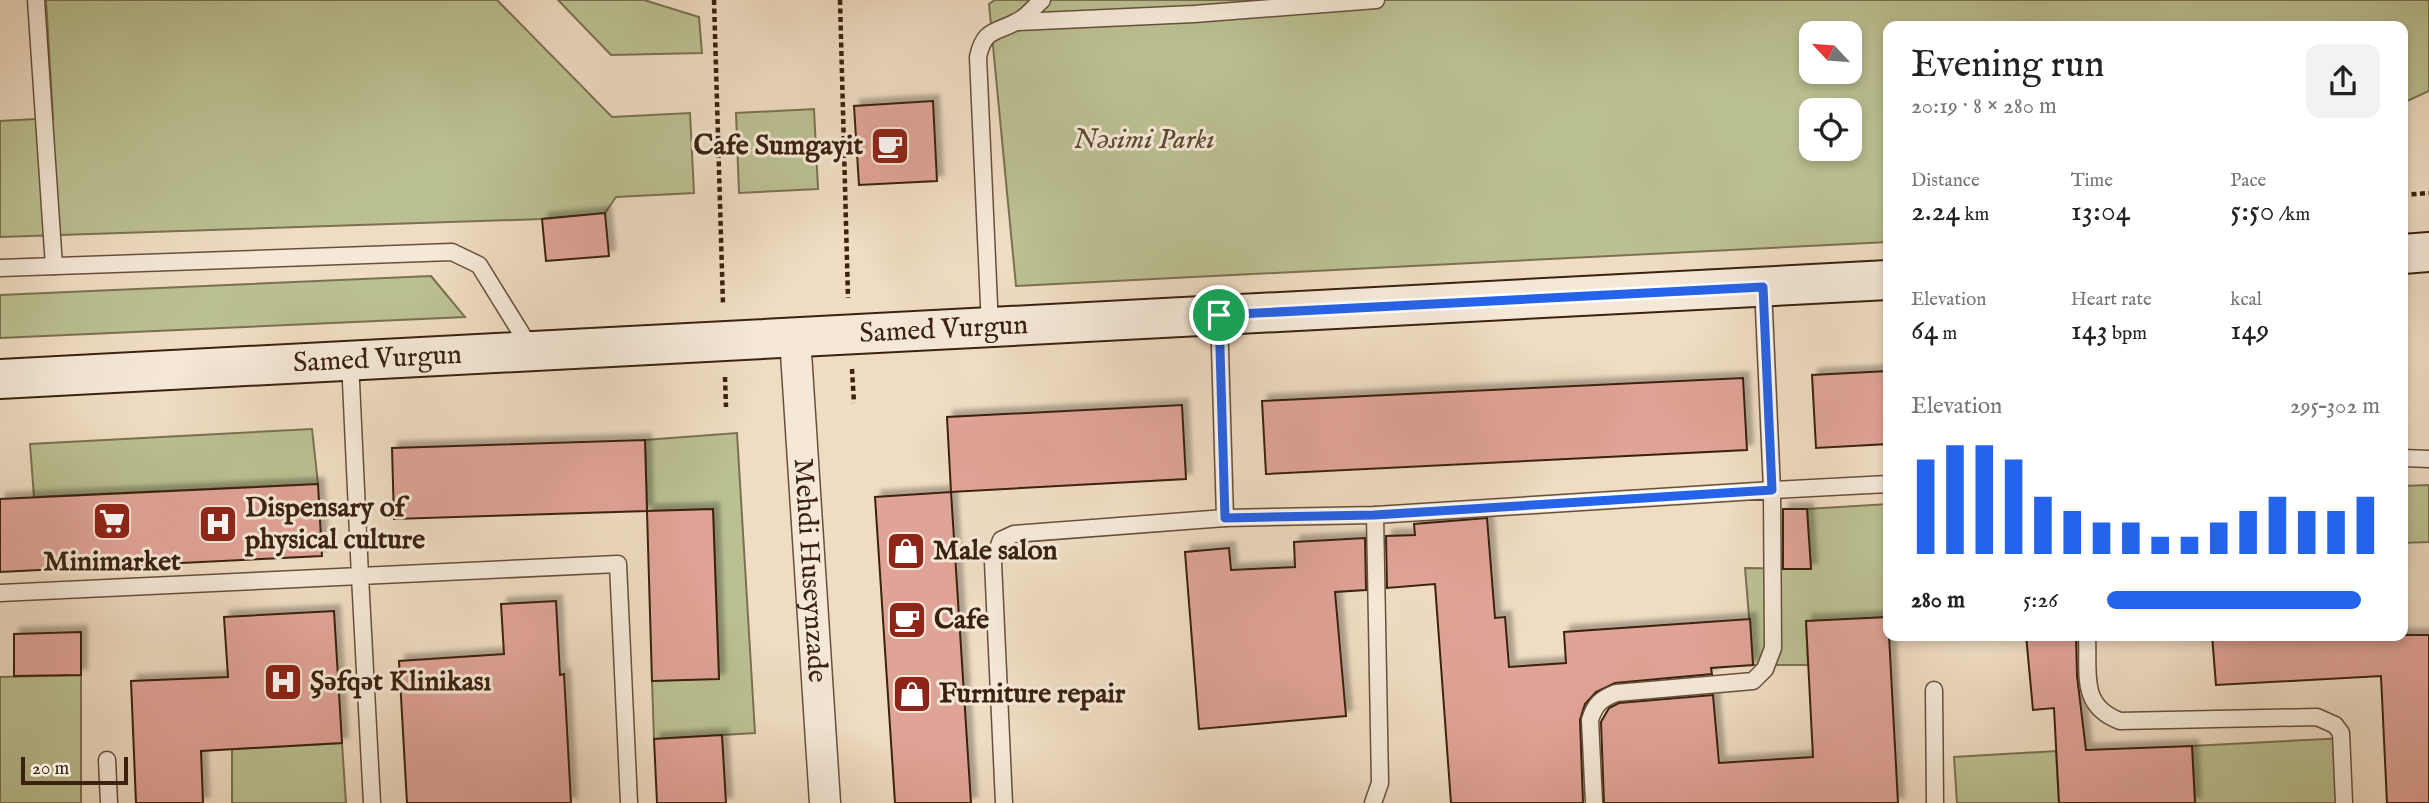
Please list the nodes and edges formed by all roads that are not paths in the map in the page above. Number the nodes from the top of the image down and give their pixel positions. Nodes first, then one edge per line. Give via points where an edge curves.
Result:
1 (36, 0) edge
2 (1042, 0) edge
3 (1376, 0) edge
4 (1018, 22) junction
5 (2429, 252) edge
6 (2408, 254) edge
7 (54, 266) junction
8 (0, 268) edge
9 (1883, 280) edge
10 (1763, 287) junction
11 (1219, 315) junction
12 (990, 327) junction
13 (795, 337) junction
14 (532, 351) junction
15 (350, 360) junction
16 (0, 379) edge
17 (2408, 458) edge
18 (2429, 459) edge
19 (1883, 484) edge
20 (1772, 490) junction
21 (1374, 515) junction
22 (1225, 518) junction
23 (360, 576) junction
24 (0, 593) edge
25 (2087, 641) edge
26 (1934, 690) dead end
27 (107, 760) dead end
28 (109, 803) edge
29 (372, 803) edge
30 (629, 803) edge
31 (825, 803) edge
32 (1004, 803) edge
33 (1373, 803) edge
34 (1594, 803) edge
35 (1935, 803) edge
36 (2344, 803) edge

1 - 7 lane
2 - 4 lane
3 - 4 lane
4 - 12 lane via 993,30 980,44 978,57
5 - 6 main road
7 - 8 lane
7 - 14 lane via 452,252 479,265
9 - 10 main road, Samed Vurgun
10 - 11 main road, Samed Vurgun
10 - 20 lane
11 - 12 main road, Samed Vurgun
11 - 22 lane
12 - 13 main road, Samed Vurgun
13 - 14 main road, Samed Vurgun
13 - 31 street, Mehdi Huseynzade
14 - 15 main road, Samed Vurgun
15 - 16 main road, Samed Vurgun
15 - 23 lane
17 - 18 lane
19 - 20 lane
20 - 21 lane
20 - 34 lane via 1775,623 1765,669 1753,681 1616,693 1601,700 1590,720
21 - 22 lane
21 - 33 lane via 1380,783
22 - 32 lane via 1014,534 1001,540 993,562
23 - 24 lane
23 - 29 lane
23 - 30 lane via 618,564
25 - 36 lane via 2090,695 2095,707 2120,722 2317,717 2335,725 2341,733
26 - 35 lane
27 - 28 lane

